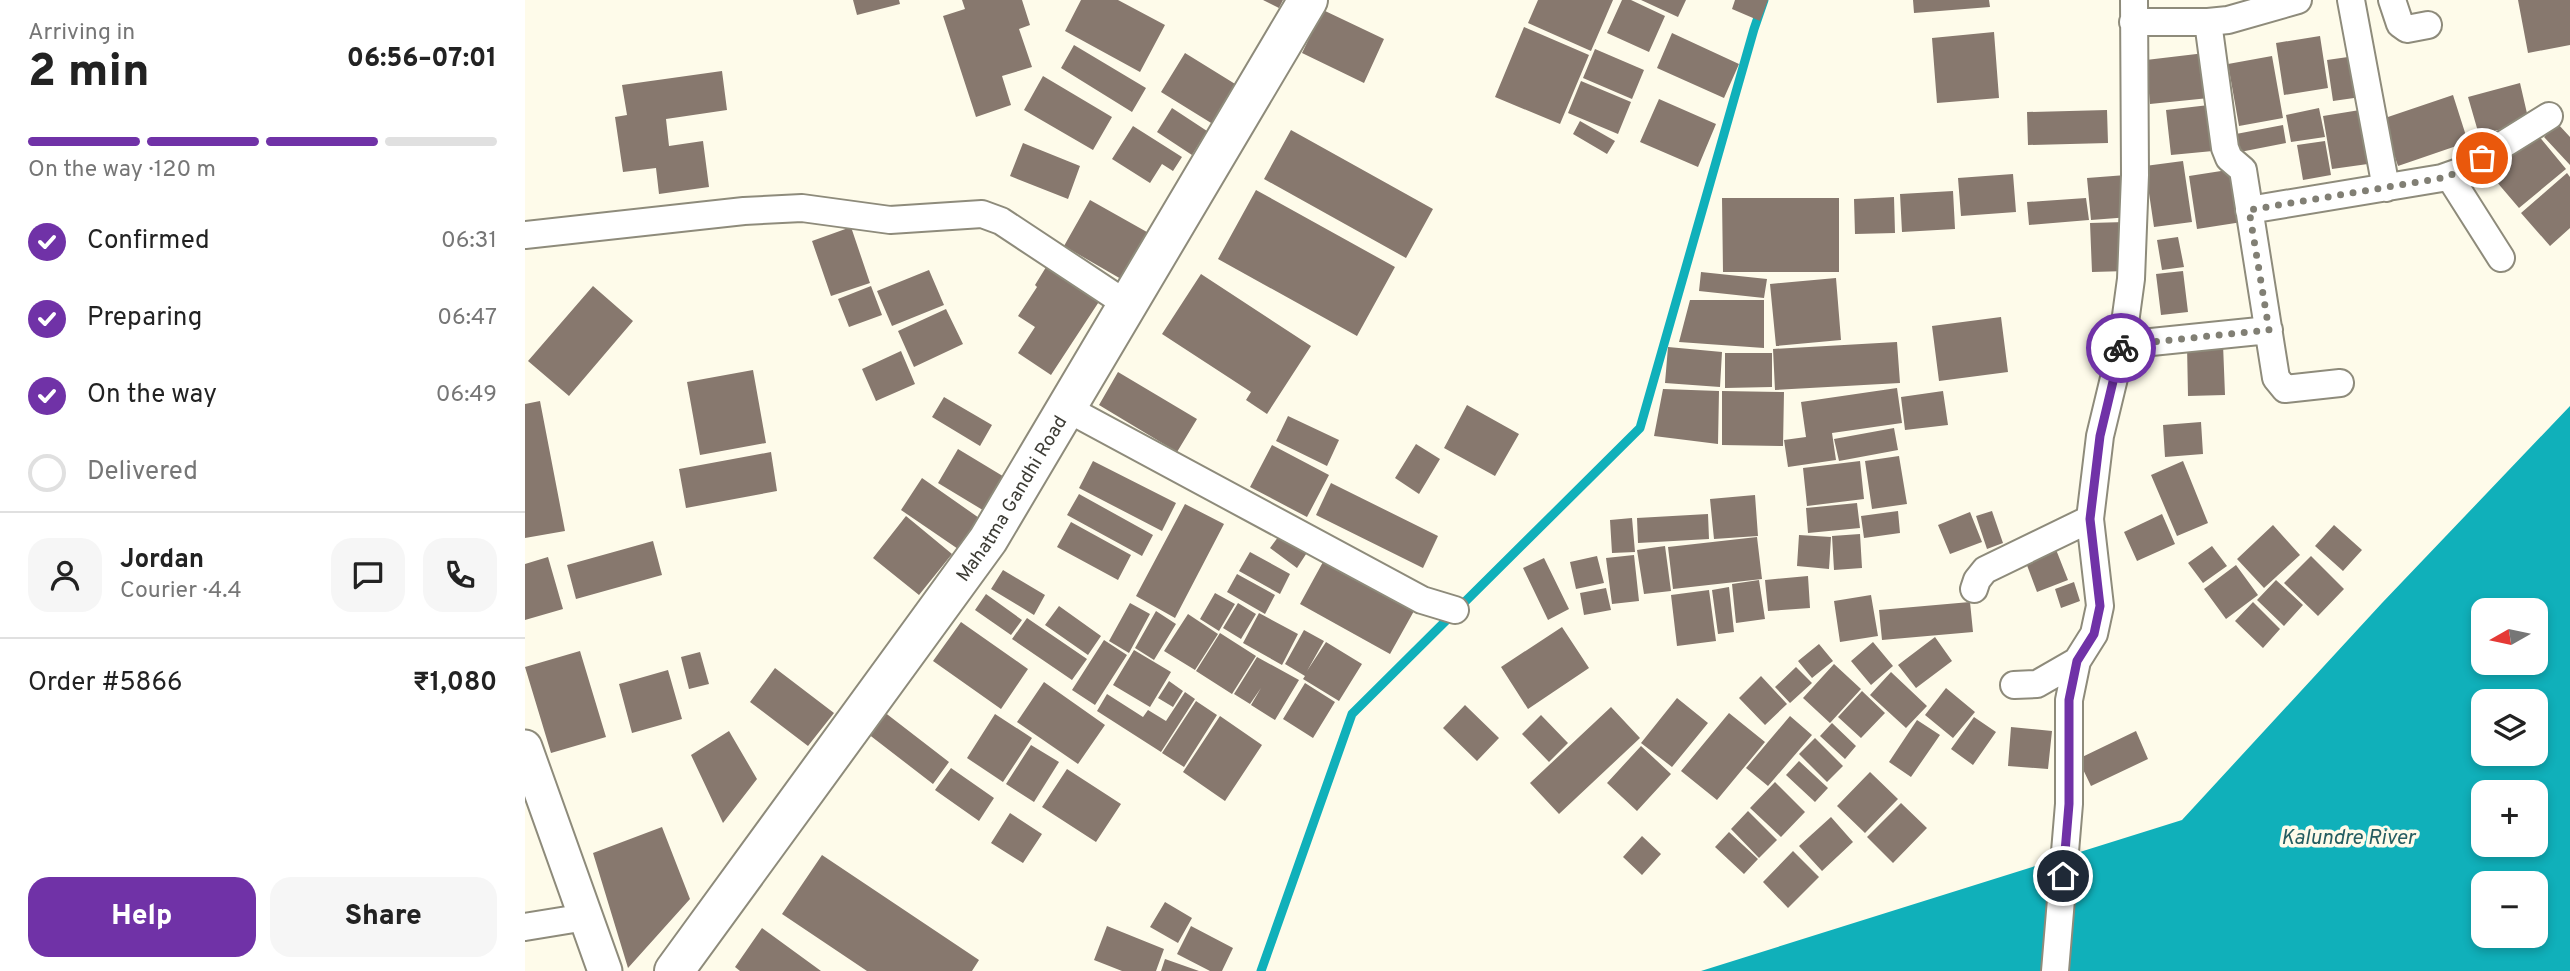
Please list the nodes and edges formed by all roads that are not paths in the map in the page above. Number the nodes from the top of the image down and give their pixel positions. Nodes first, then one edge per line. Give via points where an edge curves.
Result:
1 (1308, 0) edge
2 (2298, 0) edge
3 (2351, 0) edge
4 (2392, 0) edge
5 (2133, 11) edge
6 (2208, 22) junction
7 (2428, 24) dead end
8 (2549, 116) dead end
9 (2449, 176) junction
10 (2386, 188) junction
11 (2249, 210) junction
12 (525, 235) edge
13 (2501, 258) dead end
14 (1128, 304) junction
15 (2269, 330) junction
16 (2122, 345) junction
17 (2340, 383) dead end
18 (1066, 408) junction
19 (2090, 519) junction
20 (1974, 589) dead end
21 (1455, 610) dead end
22 (2077, 661) junction
23 (2014, 685) dead end
24 (525, 747) edge
25 (586, 917) junction
26 (525, 928) edge
27 (676, 970) edge
28 (605, 971) edge
29 (2055, 971) edge

1 - 14 main road, Mahatma Gandhi Road
2 - 6 street
3 - 10 street
4 - 7 street via 2400,24 2407,29
5 - 6 street
5 - 16 street via 2135,175 2132,266
6 - 11 street via 2225,148 2243,170
8 - 9 street
9 - 10 street
9 - 13 street
10 - 11 street
11 - 15 street
12 - 14 street via 802,208 890,220 982,214
14 - 18 main road, Mahatma Gandhi Road
15 - 16 street
15 - 17 street via 2276,378 2285,389
16 - 19 street via 2100,436
18 - 21 street via 1422,600
18 - 27 main road, Mahatma Gandhi Road via 988,540
19 - 20 street via 1985,570
19 - 22 street via 2100,606 2094,634
22 - 23 street via 2037,684
22 - 29 street via 2069,700 2069,804
24 - 25 street
25 - 26 street
25 - 28 street

